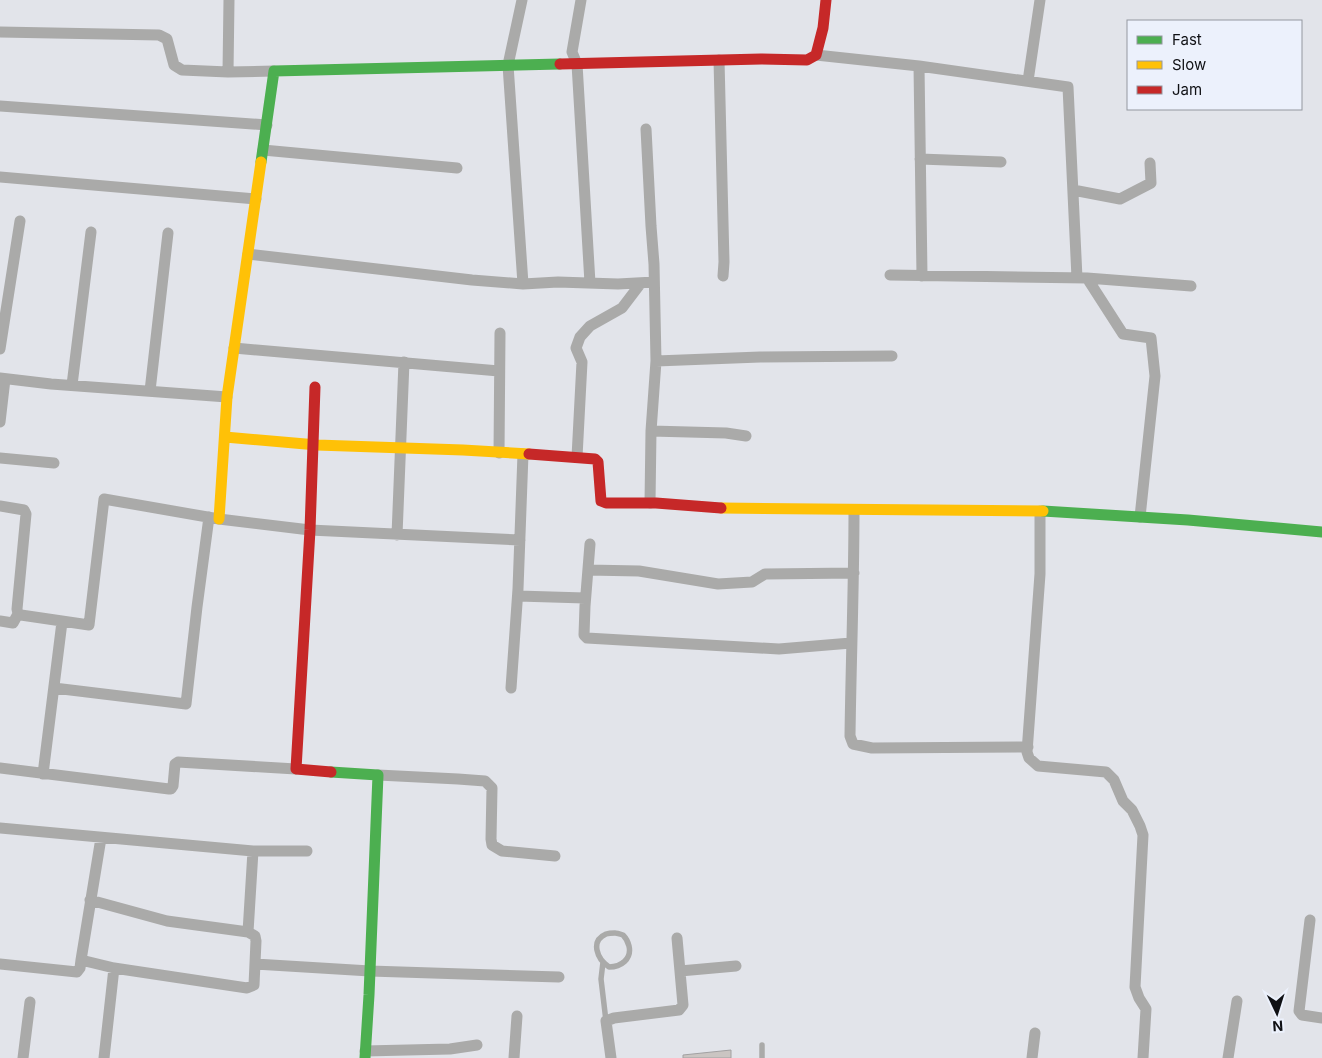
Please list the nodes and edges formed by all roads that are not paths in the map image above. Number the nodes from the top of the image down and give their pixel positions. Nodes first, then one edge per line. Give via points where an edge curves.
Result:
1 (229, 0) edge
2 (522, 0) edge
3 (581, 0) edge
4 (826, 0) edge
5 (1040, 0) edge
6 (0, 32) edge
7 (816, 55) junction
8 (719, 60) junction
9 (576, 64) junction
10 (508, 65) junction
11 (919, 66) junction
12 (274, 70) junction
13 (228, 72) junction
14 (1028, 81) junction
15 (0, 106) edge
16 (266, 125) junction
17 (646, 129) dead end
18 (263, 150) junction
19 (920, 159) junction
20 (1000, 162) dead end
21 (1150, 163) dead end
22 (457, 168) dead end
23 (0, 176) edge
24 (1073, 190) junction
25 (256, 199) junction
26 (20, 221) dead end
27 (91, 232) dead end
28 (168, 232) dead end
29 (248, 254) junction
30 (890, 275) dead end
31 (722, 276) dead end
32 (922, 276) junction
33 (1082, 278) junction
34 (654, 282) junction
35 (590, 283) junction
36 (641, 283) junction
37 (523, 284) junction
38 (1191, 286) dead end
39 (500, 333) dead end
40 (234, 348) junction
41 (0, 349) edge
42 (892, 356) dead end
43 (656, 360) junction
44 (404, 362) junction
45 (500, 371) junction
46 (2, 378) edge
47 (72, 385) junction
48 (315, 387) dead end
49 (150, 391) junction
50 (227, 397) junction
51 (0, 422) edge
52 (651, 432) junction
53 (746, 436) dead end
54 (225, 437) junction
55 (313, 444) junction
56 (401, 448) junction
57 (499, 453) junction
58 (523, 454) junction
59 (577, 457) junction
60 (0, 458) edge
61 (54, 462) dead end
62 (650, 503) junction
63 (0, 506) edge
64 (854, 510) junction
65 (1040, 511) junction
66 (1140, 517) junction
67 (214, 518) junction
68 (310, 530) junction
69 (1322, 532) edge
70 (396, 534) junction
71 (520, 540) junction
72 (590, 544) dead end
73 (588, 570) junction
74 (854, 573) junction
75 (518, 596) junction
76 (585, 598) junction
77 (18, 614) junction
78 (0, 621) edge
79 (62, 622) junction
80 (851, 643) junction
81 (54, 688) junction
82 (511, 688) dead end
83 (1028, 747) junction
84 (0, 768) edge
85 (296, 769) junction
86 (43, 774) junction
87 (378, 775) junction
88 (0, 828) edge
89 (101, 838) junction
90 (253, 851) junction
91 (307, 851) dead end
92 (555, 856) dead end
93 (90, 900) junction
94 (1310, 920) dead end
95 (248, 932) junction
96 (677, 938) dead end
97 (81, 960) junction
98 (602, 962) junction
99 (0, 964) edge
100 (256, 964) junction
101 (736, 966) dead end
102 (114, 968) junction
103 (370, 970) junction
104 (680, 971) junction
105 (560, 977) dead end
106 (1237, 1001) dead end
107 (30, 1002) dead end
108 (517, 1016) dead end
109 (1322, 1018) edge
110 (606, 1021) junction
111 (1035, 1034) dead end
112 (477, 1045) dead end
113 (762, 1045) dead end
114 (449, 1053) edge
115 (365, 1054) edge
116 (22, 1058) edge
117 (104, 1058) edge
118 (514, 1058) edge
119 (611, 1058) edge
120 (762, 1058) edge
121 (1032, 1058) edge
122 (1143, 1058) edge
123 (1228, 1058) edge

1 - 13 street
2 - 10 street
3 - 9 street via 572,52
4 - 7 street
5 - 14 street
6 - 13 street via 159,35 167,39 174,65 182,70
7 - 8 street via 807,60
7 - 11 street
8 - 9 street
8 - 31 street
9 - 10 street
9 - 35 street
10 - 12 street
10 - 37 street
11 - 14 street
11 - 19 street
12 - 13 street
12 - 16 street
14 - 24 street via 1068,87
15 - 16 street
16 - 18 street
17 - 34 street
18 - 22 street
18 - 25 street
19 - 20 street
19 - 32 street
21 - 24 street via 1151,183 1120,199
23 - 25 street
24 - 33 street
25 - 29 street
26 - 41 street
27 - 47 street
28 - 49 street
29 - 37 street
29 - 40 street
30 - 32 street
32 - 33 street
33 - 38 street
33 - 66 street via 1124,334 1151,338 1155,376
34 - 36 street
34 - 43 street
35 - 36 street
35 - 37 street
36 - 59 street via 622,308 590,326 580,337 576,348 582,362
39 - 45 street
40 - 44 street
40 - 50 street
42 - 43 street
43 - 52 street
44 - 45 street
44 - 56 street
45 - 57 street
46 - 47 street
46 - 51 street
47 - 49 street
48 - 55 street
49 - 50 street
50 - 54 street
52 - 53 street
52 - 62 street
54 - 55 street
54 - 67 street
55 - 56 street
55 - 68 street
56 - 57 street
56 - 70 street
57 - 58 street
58 - 59 street
58 - 71 street
59 - 62 street via 598,462 601,501
60 - 61 street
62 - 64 street
63 - 77 street via 24,510 26,514
64 - 65 street
64 - 74 street
65 - 66 street
65 - 83 street via 1040,574
66 - 69 street
67 - 68 street
67 - 79 street via 104,499 89,624
67 - 81 street via 196,607 186,704
68 - 70 street
68 - 85 street
70 - 71 street
71 - 75 street
72 - 73 street
73 - 74 street via 639,572 718,584 752,582 765,574
73 - 76 street
74 - 80 street
75 - 76 street
75 - 82 street
76 - 80 street via 584,635 591,639 779,649
77 - 78 street via 13,623
77 - 79 street
79 - 81 street
80 - 83 street via 850,736 853,744 872,748
81 - 86 street
83 - 122 street via 1029,758 1038,766 1106,772 1114,780 1140,826 1135,987 1146,1009
84 - 86 street
85 - 86 street via 178,762 171,789
85 - 87 street
87 - 92 street via 485,781 492,788 492,845 502,850
87 - 103 street
88 - 89 street
89 - 90 street
89 - 93 street
90 - 91 street
90 - 95 street
93 - 95 street via 167,921
93 - 97 street
94 - 109 street via 1298,1011 1302,1015
95 - 100 street via 255,936
96 - 104 street
97 - 99 street via 78,972
97 - 102 street
98 - 98 lane via 596,948 606,934 615,932 629,942 627,959 620,965 609,967
98 - 110 lane
100 - 102 street via 254,986 247,988
100 - 103 street
101 - 104 street
102 - 117 street
103 - 105 street
103 - 115 street
104 - 110 street via 683,1005 679,1010
106 - 123 street
107 - 116 street
108 - 118 street
110 - 119 street
111 - 121 street
112 - 114 street
113 - 120 lane
114 - 115 street

